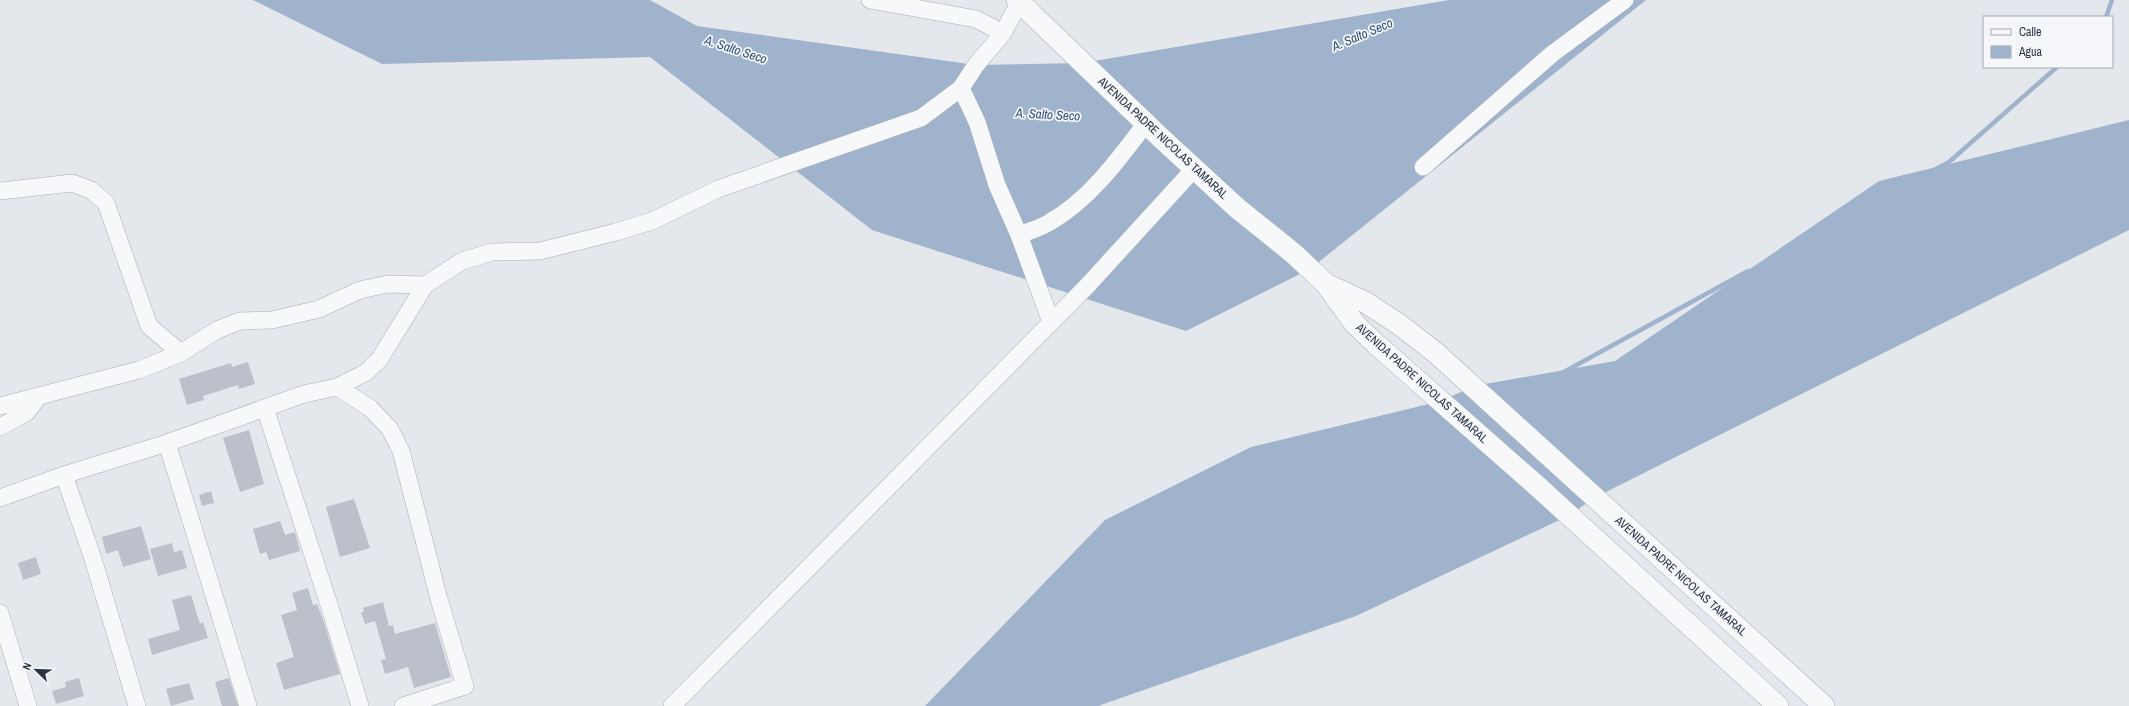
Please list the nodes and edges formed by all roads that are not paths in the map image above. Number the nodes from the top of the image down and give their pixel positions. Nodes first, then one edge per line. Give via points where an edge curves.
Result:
1 (870, 0) edge
2 (1625, 0) edge
3 (1016, 1) edge
4 (1003, 33) junction
5 (961, 88) junction
6 (1146, 123) junction
7 (1423, 167) dead end
8 (1194, 169) junction
9 (0, 191) edge
10 (1019, 235) junction
11 (1326, 284) junction
12 (425, 285) junction
13 (1051, 322) junction
14 (181, 352) junction
15 (337, 387) junction
16 (39, 396) junction
17 (0, 406) edge
18 (265, 408) junction
19 (0, 427) edge
20 (167, 443) junction
21 (1556, 463) junction
22 (64, 475) junction
23 (1536, 485) junction
24 (0, 498) edge
25 (0, 613) edge
26 (28, 706) edge
27 (137, 706) edge
28 (248, 706) edge
29 (360, 706) edge
30 (402, 706) edge
31 (672, 706) edge
32 (1778, 706) edge
33 (1824, 706) edge

1 - 4 street via 976,19
2 - 7 street via 1552,54
3 - 4 street
3 - 6 street, AVENIDA PADRE NICOLAS TAMARAL
4 - 5 street via 976,65
5 - 10 street via 977,122 997,185
5 - 12 street via 921,118 718,189 652,221 540,252 492,252 462,261
6 - 8 street, AVENIDA PADRE NICOLAS TAMARAL
6 - 10 street via 1092,188 1050,223
8 - 11 street, AVENIDA PADRE NICOLAS TAMARAL
8 - 13 street
9 - 14 street via 72,183 91,190 106,203 149,326
10 - 13 street
11 - 21 street, AVENIDA PADRE NICOLAS TAMARAL via 1365,302 1400,324 1474,386
11 - 23 street, AVENIDA PADRE NICOLAS TAMARAL via 1347,314 1372,340
12 - 14 street via 388,284 360,290 319,309 272,320 240,321 216,330
12 - 15 street via 379,360 365,373
13 - 31 street
14 - 16 street via 139,370
15 - 18 street via 304,394
15 - 30 street via 370,408 390,429 400,451 465,686
16 - 17 street
16 - 19 street via 27,412
18 - 20 street
18 - 29 street
20 - 22 street
20 - 28 street
21 - 23 street
21 - 33 street, AVENIDA PADRE NICOLAS TAMARAL
22 - 24 street
22 - 27 street via 93,558
23 - 32 street, AVENIDA PADRE NICOLAS TAMARAL
25 - 26 street

